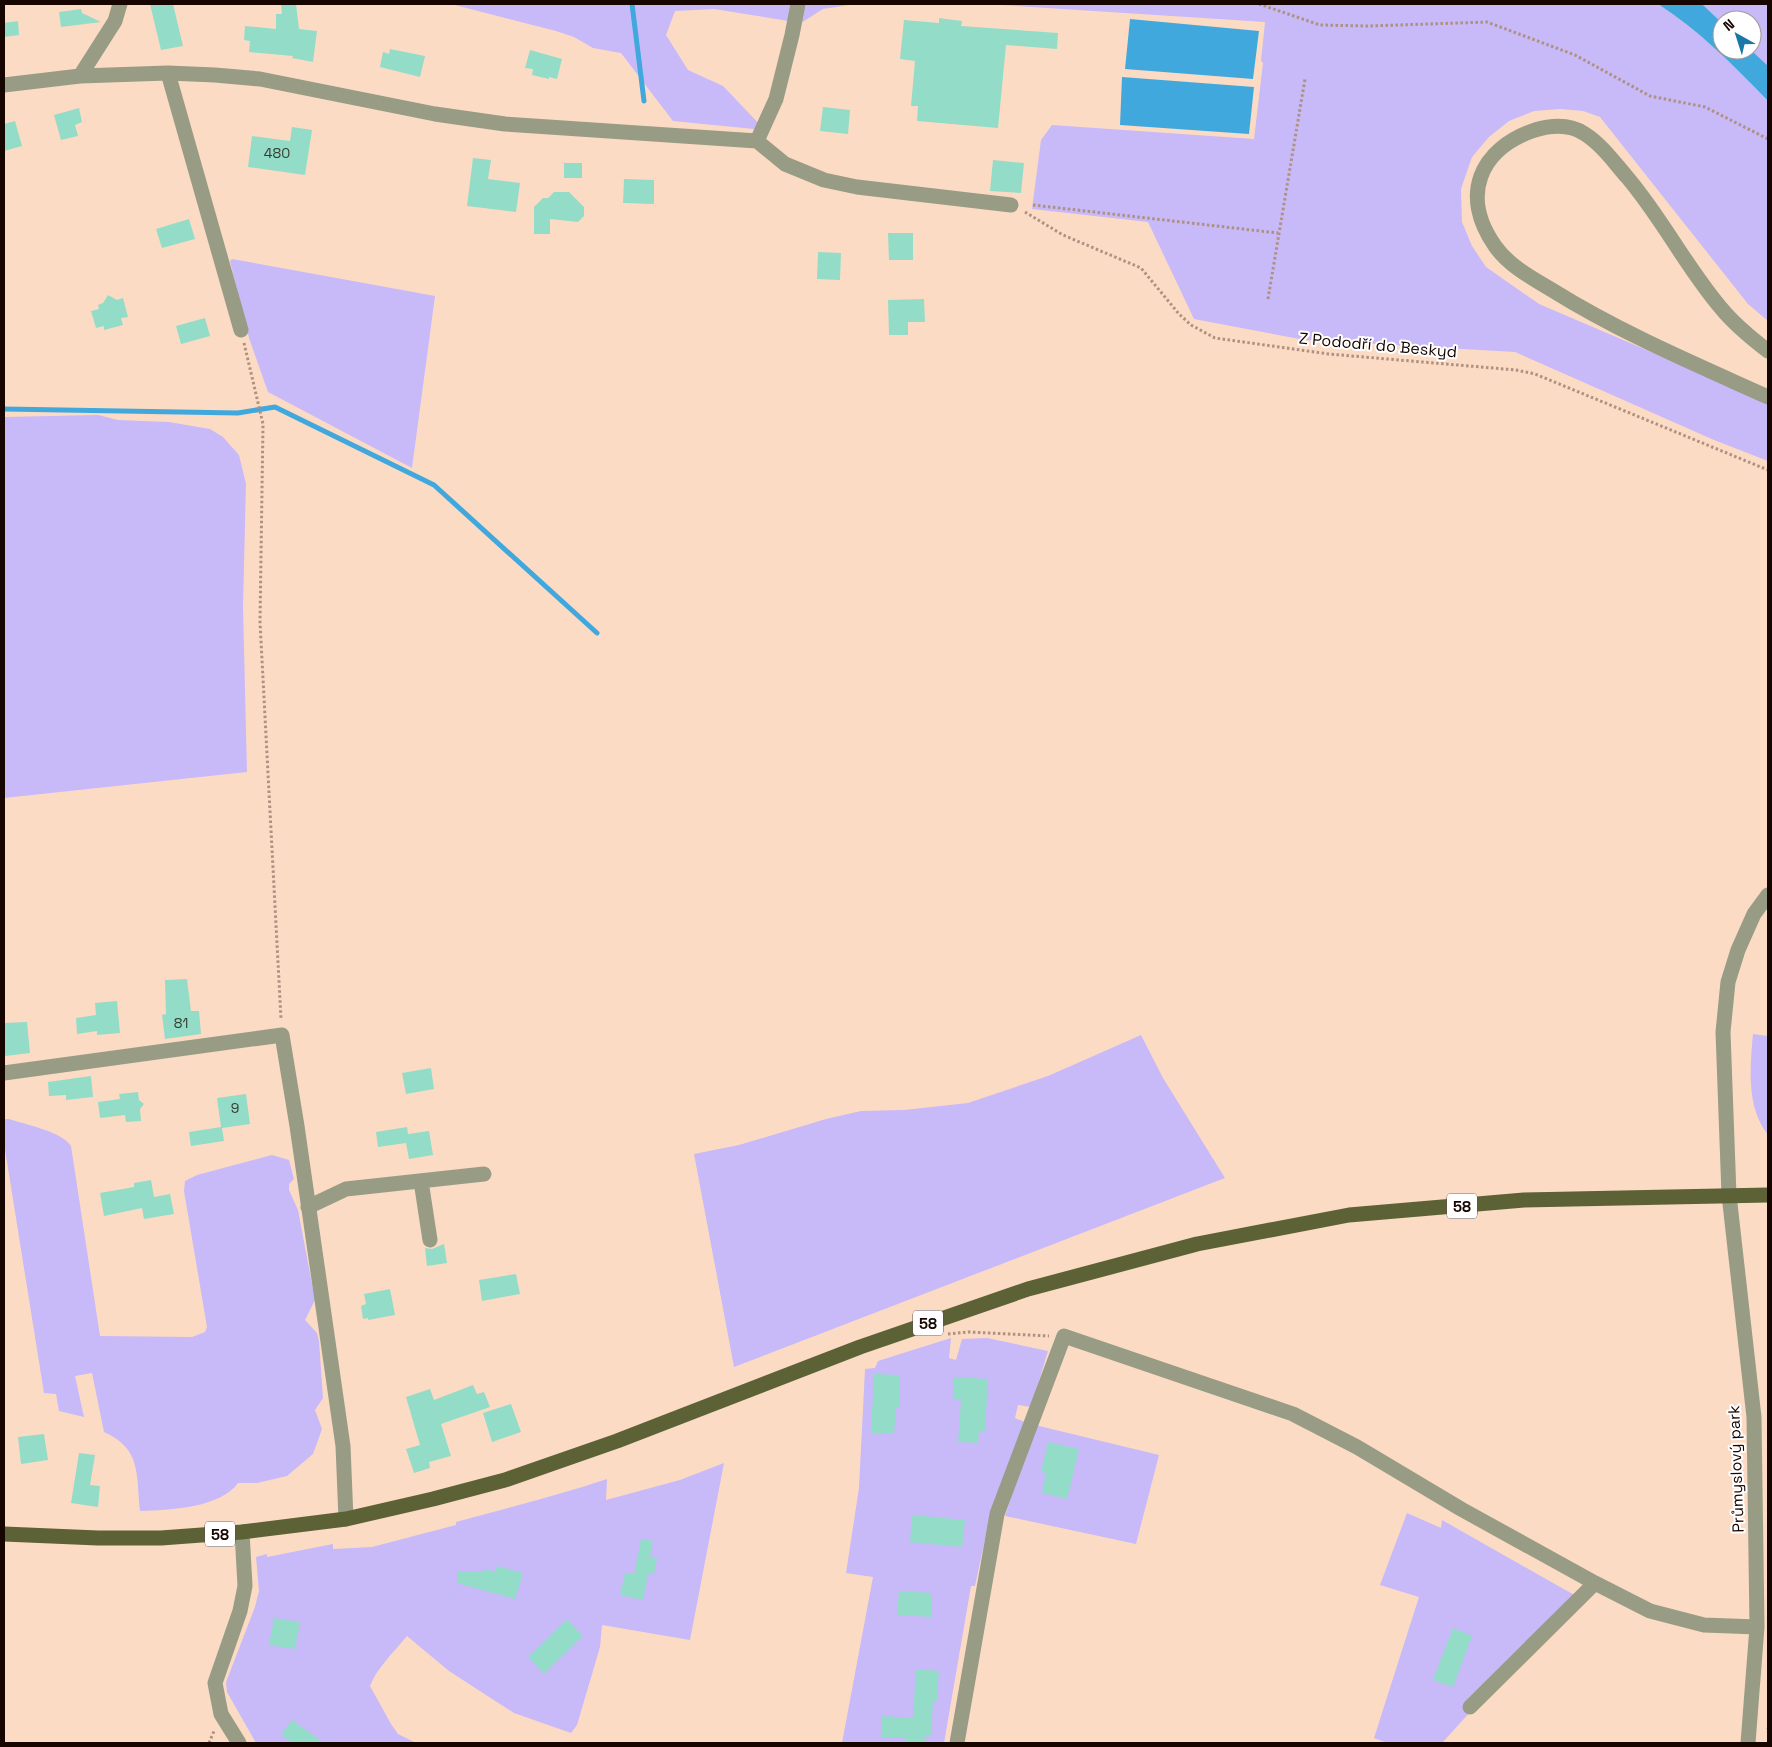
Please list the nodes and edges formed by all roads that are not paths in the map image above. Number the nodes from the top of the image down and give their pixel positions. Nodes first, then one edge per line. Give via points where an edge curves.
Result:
1 (120, 4) edge
2 (798, 4) edge
3 (168, 73) junction
4 (80, 76) junction
5 (4, 85) edge
6 (756, 141) junction
7 (1011, 205) road end
8 (241, 330) road end
9 (1768, 351) edge
10 (1768, 397) edge
11 (1768, 895) edge
12 (4, 1073) edge
13 (484, 1174) dead end
14 (421, 1181) junction
15 (1729, 1195) junction
16 (1768, 1195) edge
17 (308, 1207) junction
18 (430, 1240) dead end
19 (346, 1519) junction
20 (242, 1532) junction
21 (4, 1534) edge
22 (1595, 1583) junction
23 (1757, 1627) junction
24 (1470, 1707) dead end
25 (239, 1743) edge
26 (957, 1743) edge
27 (1748, 1743) edge

1 - 4 street via 115,21
2 - 6 street via 776,99
3 - 4 street
3 - 6 street via 260,79 435,114 505,124
3 - 8 street
4 - 5 street
6 - 7 street via 785,164 824,180 857,187
9 - 10 street via 1721,308 1635,186 1605,150 1584,133 1566,126 1541,128 1507,142 1489,159 1478,189 1480,214 1495,246 1508,260 1593,315
11 - 15 street, Průmyslový park via 1744,933 1727,991 1723,1032
12 - 17 street via 282,1035
13 - 14 street
14 - 17 street via 346,1190
14 - 18 street
15 - 16 main road, 58
15 - 19 main road, 58 via 1524,1200 1349,1215 1197,1244 1028,1289 860,1347 730,1399 505,1480
15 - 23 street, Průmyslový park via 1754,1417
17 - 19 street via 343,1446
19 - 20 main road, 58
20 - 21 main road, 58 via 116,1538
20 - 25 street via 245,1586 240,1611 215,1683 221,1714
22 - 23 street via 1676,1619 1704,1625
22 - 24 street
22 - 26 street via 1293,1414 1064,1336 997,1514
23 - 27 street, Průmyslový park

